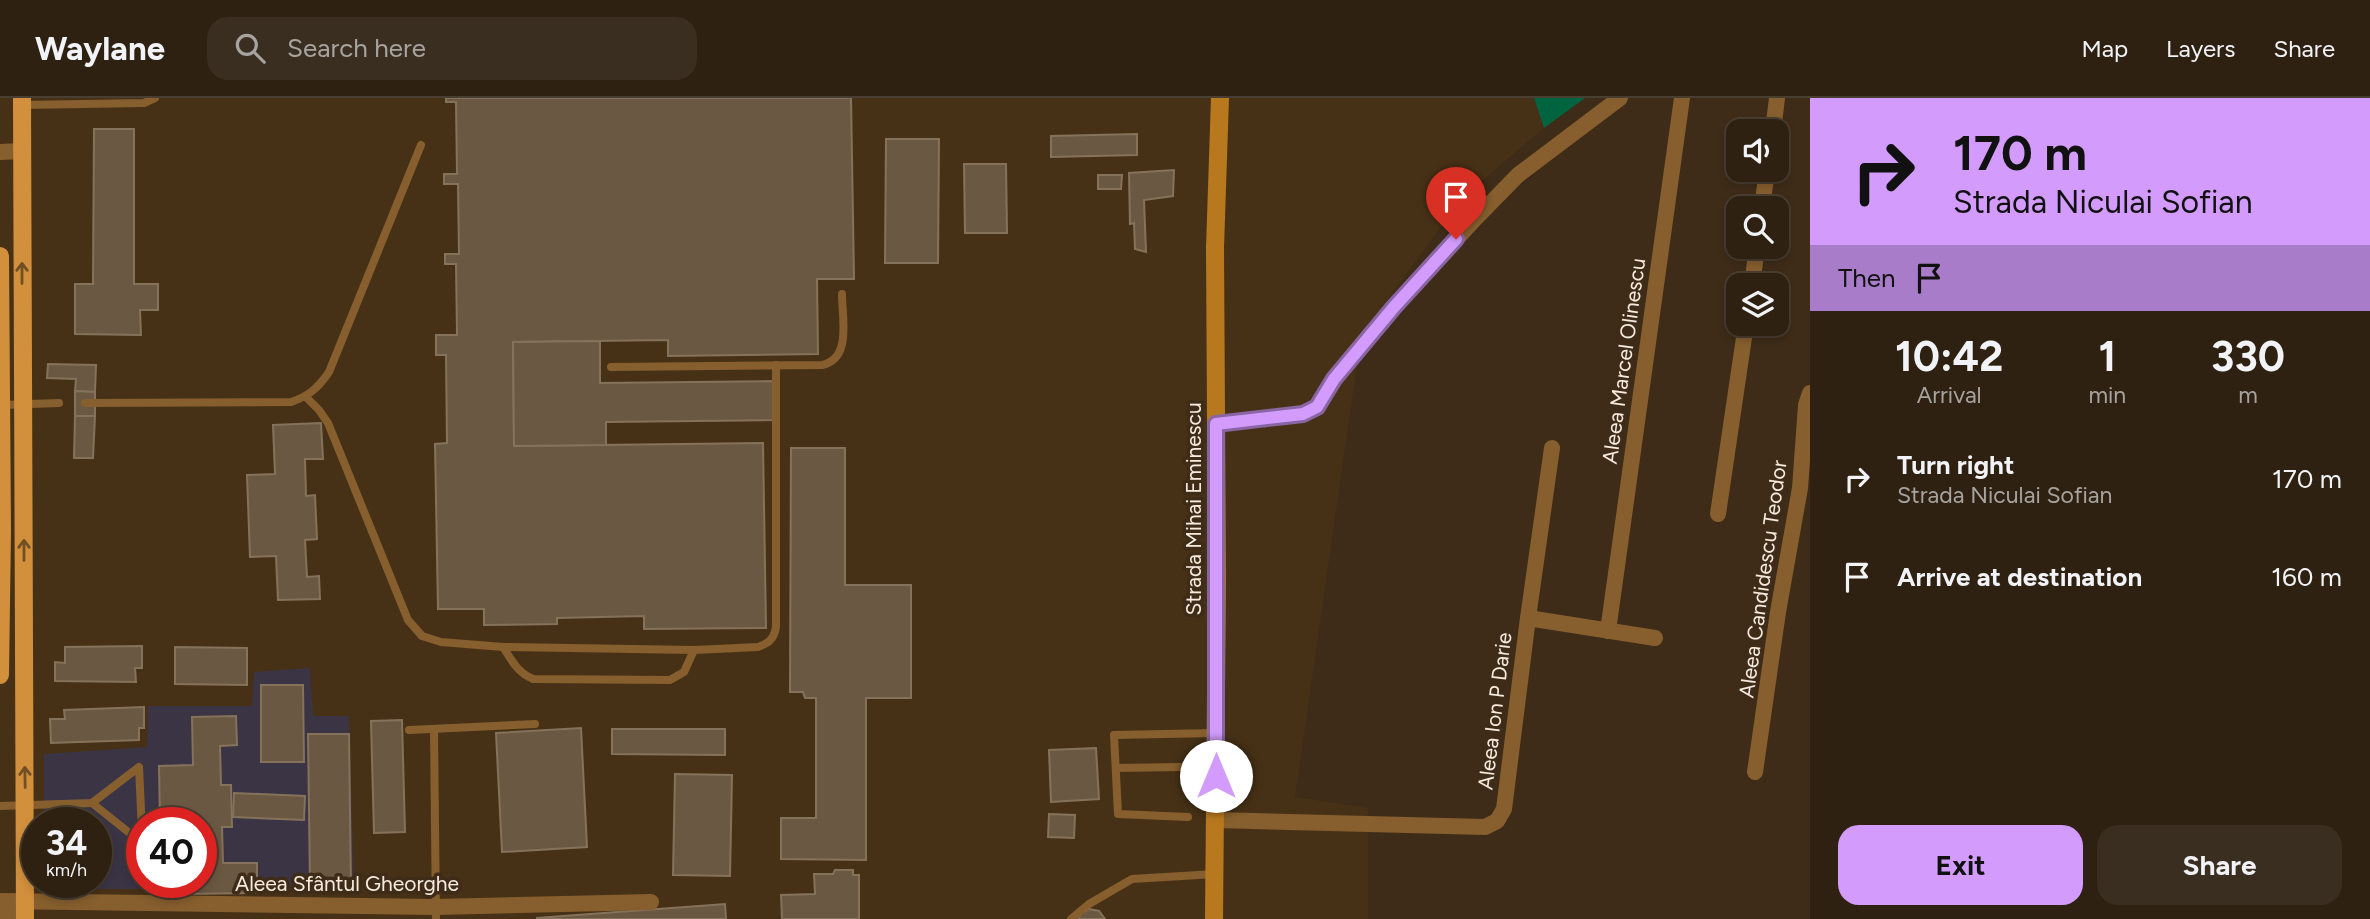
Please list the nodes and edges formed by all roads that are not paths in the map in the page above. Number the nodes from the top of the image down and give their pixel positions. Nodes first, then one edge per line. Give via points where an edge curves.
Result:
1 (155, 98) edge
2 (1220, 98) edge
3 (1620, 98) edge
4 (1682, 98) edge
5 (1777, 98) edge
6 (22, 101) edge
7 (1774, 119) edge
8 (421, 145) dead end
9 (22, 151) junction
10 (0, 152) edge
11 (0, 256) edge
12 (0, 290) edge
13 (842, 294) dead end
14 (9, 327) edge
15 (1744, 336) edge
16 (776, 365) junction
17 (611, 367) dead end
18 (1810, 393) edge
19 (306, 397) junction
20 (85, 402) dead end
21 (59, 403) dead end
22 (2, 405) junction
23 (23, 405) junction
24 (1216, 424) junction
25 (1552, 448) dead end
26 (1718, 514) dead end
27 (0, 581) edge
28 (1528, 618) junction
29 (1608, 631) junction
30 (1655, 638) dead end
31 (503, 647) junction
32 (694, 650) junction
33 (0, 675) edge
34 (0, 683) edge
35 (24, 683) junction
36 (534, 724) dead end
37 (434, 729) junction
38 (409, 730) dead end
39 (1216, 733) junction
40 (1116, 768) junction
41 (1180, 768) dead end
42 (1755, 772) dead end
43 (92, 803) junction
44 (0, 806) edge
45 (26, 806) junction
46 (141, 807) edge
47 (1188, 817) dead end
48 (1216, 820) junction
49 (126, 830) edge
50 (1215, 874) junction
51 (0, 901) edge
52 (651, 902) dead end
53 (25, 913) edge
54 (435, 913) edge
55 (0, 917) edge
56 (1211, 918) edge
57 (1071, 919) edge

1 - 6 lane via 144,103
2 - 24 street, Strada Mihai Eminescu via 1214,248
3 - 24 street via 1518,175 1481,212 1394,307 1334,379 1317,407 1303,414
4 - 29 street, Aleea Marcel Olinescu
5 - 7 street
6 - 9 main road
8 - 19 lane via 329,372
9 - 10 street
14 -> 9 main road
11 - 12 main road
12 - 14 main road
13 - 16 lane via 840,355 822,365
14 - 22 main road
14 - 23 main road
15 - 26 street
16 - 17 lane
16 - 32 lane via 775,636 758,647
18 - 42 street, Aleea Candidescu Teodor via 1800,488
19 - 20 lane via 291,402
19 - 31 lane via 328,423 408,620 422,636 441,642
21 - 23 lane
22 - 23 lane
22 - 27 main road
35 -> 23 main road
24 - 39 street, Strada Mihai Eminescu
25 - 28 street
27 - 33 main road
28 - 29 street, Aleea Ion P Darie
28 - 48 street, Aleea Ion P Darie via 1504,809 1497,821 1475,827
29 - 30 street, Aleea Ion P Darie
31 - 32 lane
31 - 32 lane via 523,675 533,679 670,680 684,671
34 - 35 main road
45 -> 35 main road
36 - 37 lane
37 - 38 lane
37 - 54 lane
39 - 40 lane via 1114,735
39 - 48 street, Strada Mihai Eminescu
40 - 41 lane
40 - 47 lane via 1118,814
43 - 45 lane
43 - 46 lane via 139,767
43 - 49 lane
44 - 45 lane
45 - 53 main road
48 - 50 street, Strada Mihai Eminescu
50 - 56 street, Strada Mihai Eminescu
50 - 57 lane via 1132,879
51 - 53 street, Aleea Sfântul Gheorghe
52 - 54 street, Aleea Sfântul Gheorghe
53 - 54 street, Aleea Sfântul Gheorghe
53 - 55 street

